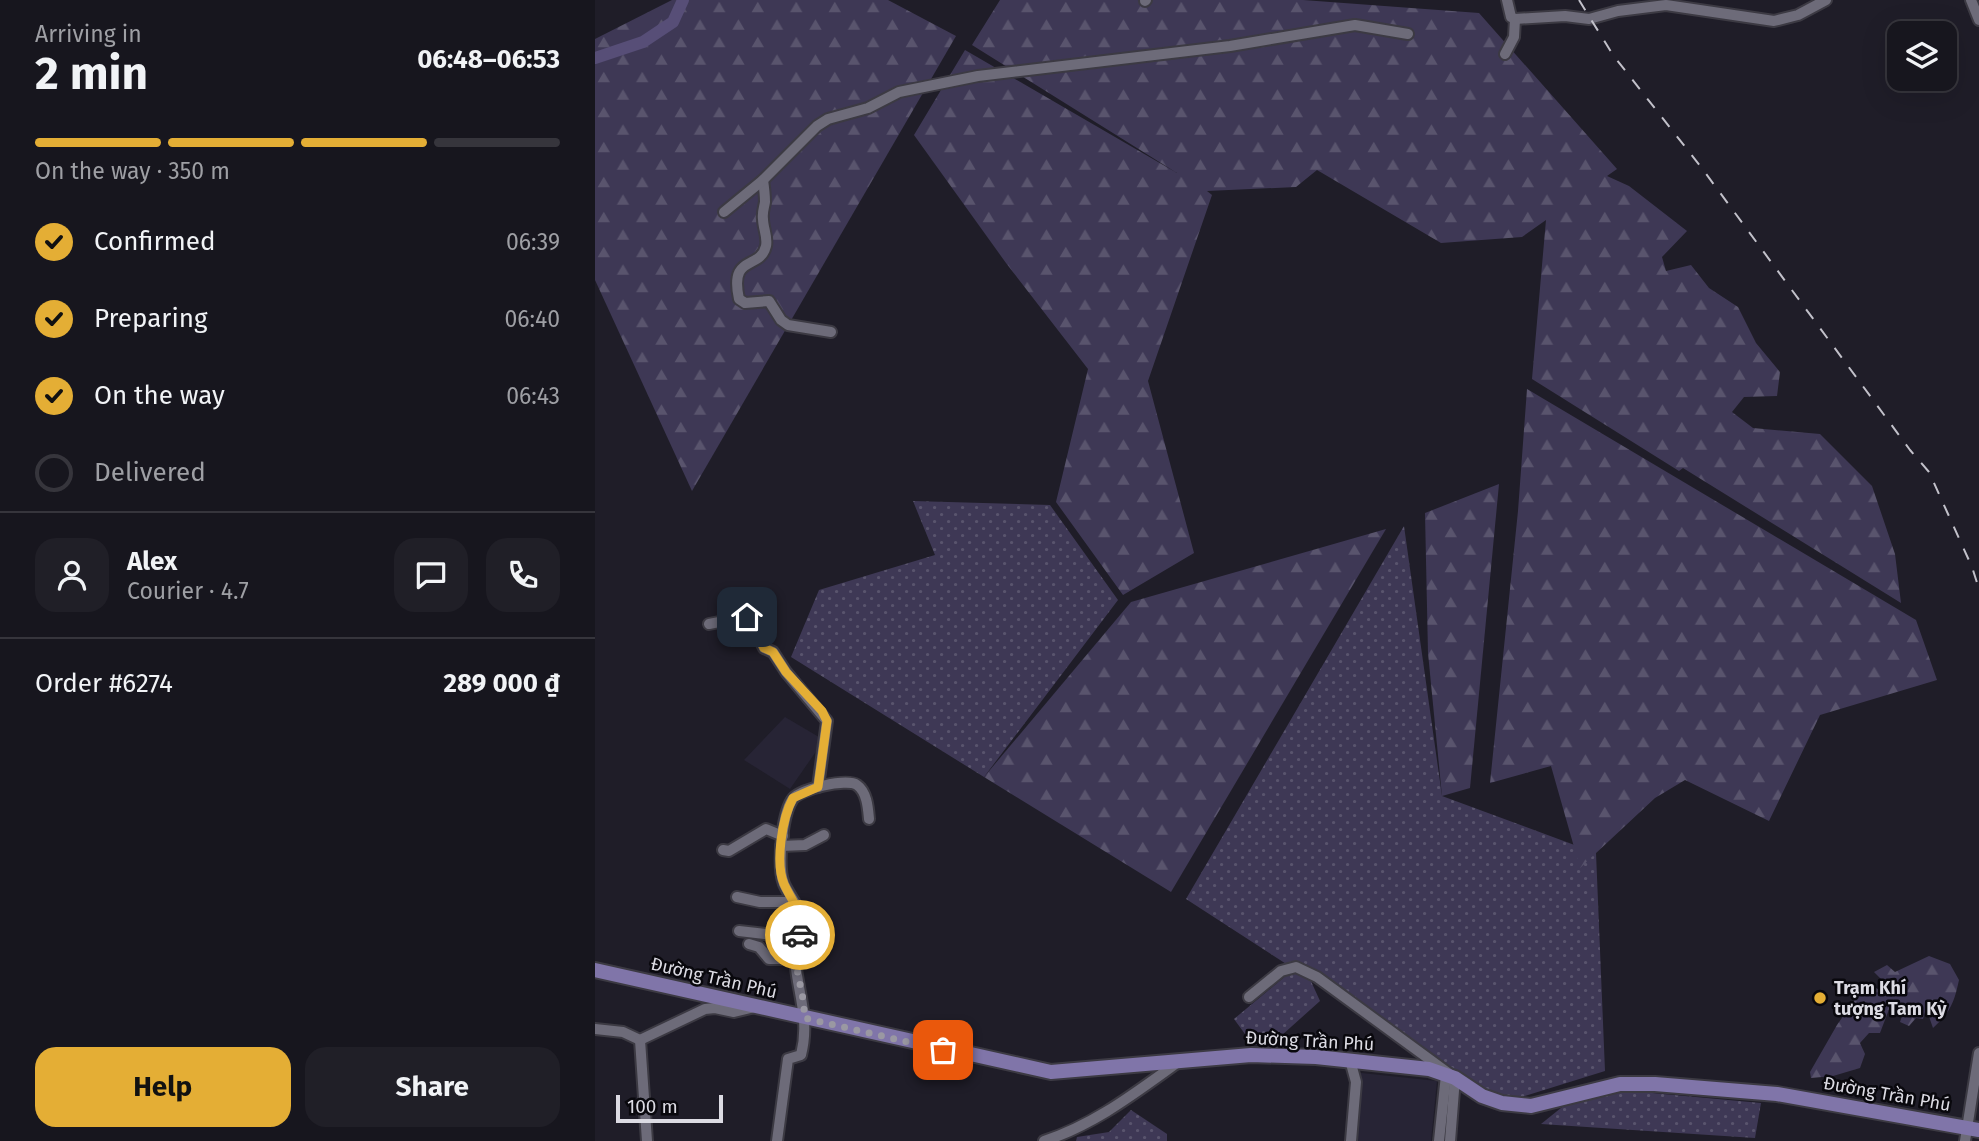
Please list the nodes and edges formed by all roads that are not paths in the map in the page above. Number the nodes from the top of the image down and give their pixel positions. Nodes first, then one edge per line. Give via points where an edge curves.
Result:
1 (1507, 0) edge
2 (1826, 0) edge
3 (1971, 0) edge
4 (1618, 6) edge
5 (1515, 19) junction
6 (1979, 20) edge
7 (1408, 34) dead end
8 (1504, 54) dead end
9 (763, 180) junction
10 (725, 212) dead end
11 (831, 332) dead end
12 (709, 624) dead end
13 (818, 787) junction
14 (869, 819) dead end
15 (824, 835) dead end
16 (782, 841) junction
17 (723, 850) dead end
18 (737, 897) dead end
19 (794, 902) junction
20 (739, 931) dead end
21 (800, 938) junction
22 (749, 944) dead end
23 (795, 959) junction
24 (595, 970) edge
25 (1249, 997) dead end
26 (755, 1007) junction
27 (804, 1018) junction
28 (595, 1029) edge
29 (639, 1040) junction
30 (1979, 1053) edge
31 (1350, 1059) junction
32 (1177, 1063) junction
33 (1450, 1077) junction
34 (1970, 1133) edge
35 (647, 1141) edge
36 (777, 1141) edge
37 (1044, 1141) edge
38 (1352, 1141) edge
39 (1439, 1141) edge
40 (1450, 1141) edge

1 - 5 street
2 - 4 street via 1798,16 1775,20 1682,5
3 - 6 street
4 - 5 street via 1589,19
5 - 8 street via 1514,37
7 - 9 street via 1355,25 1230,46 978,76 899,92 817,126
9 - 10 street
9 - 11 street via 767,244 762,255 737,275 739,299 745,303 769,301 787,325
12 - 13 street via 749,618 764,648 773,652 824,714 828,725
13 - 14 street via 856,784 864,794
13 - 16 street via 793,798
15 - 16 street via 805,845
16 - 17 street via 766,830
16 - 19 street via 781,875
18 - 19 street
19 - 21 street via 802,918
20 - 21 street
21 - 23 street
22 - 23 street via 759,947 769,959
23 - 27 street
24 - 26 main road, Đường Trần Phú
25 - 33 street via 1281,971 1296,967 1317,977
26 - 27 main road, Đường Trần Phú
26 - 29 street via 734,1012 705,1009
27 - 32 main road, Đường Trần Phú via 1051,1072
27 - 36 street via 801,1055 789,1059
28 - 29 street via 623,1032
29 - 35 street
30 - 34 street
31 - 32 main road, Đường Trần Phú via 1251,1055
31 - 33 main road, Đường Trần Phú via 1429,1069
31 - 38 street via 1356,1082
32 - 37 street via 1111,1110
33 - 34 main road, Đường Trần Phú via 1482,1096 1518,1105 1531,1106 1620,1084 1655,1084 1777,1094
33 - 39 street
33 - 40 street

